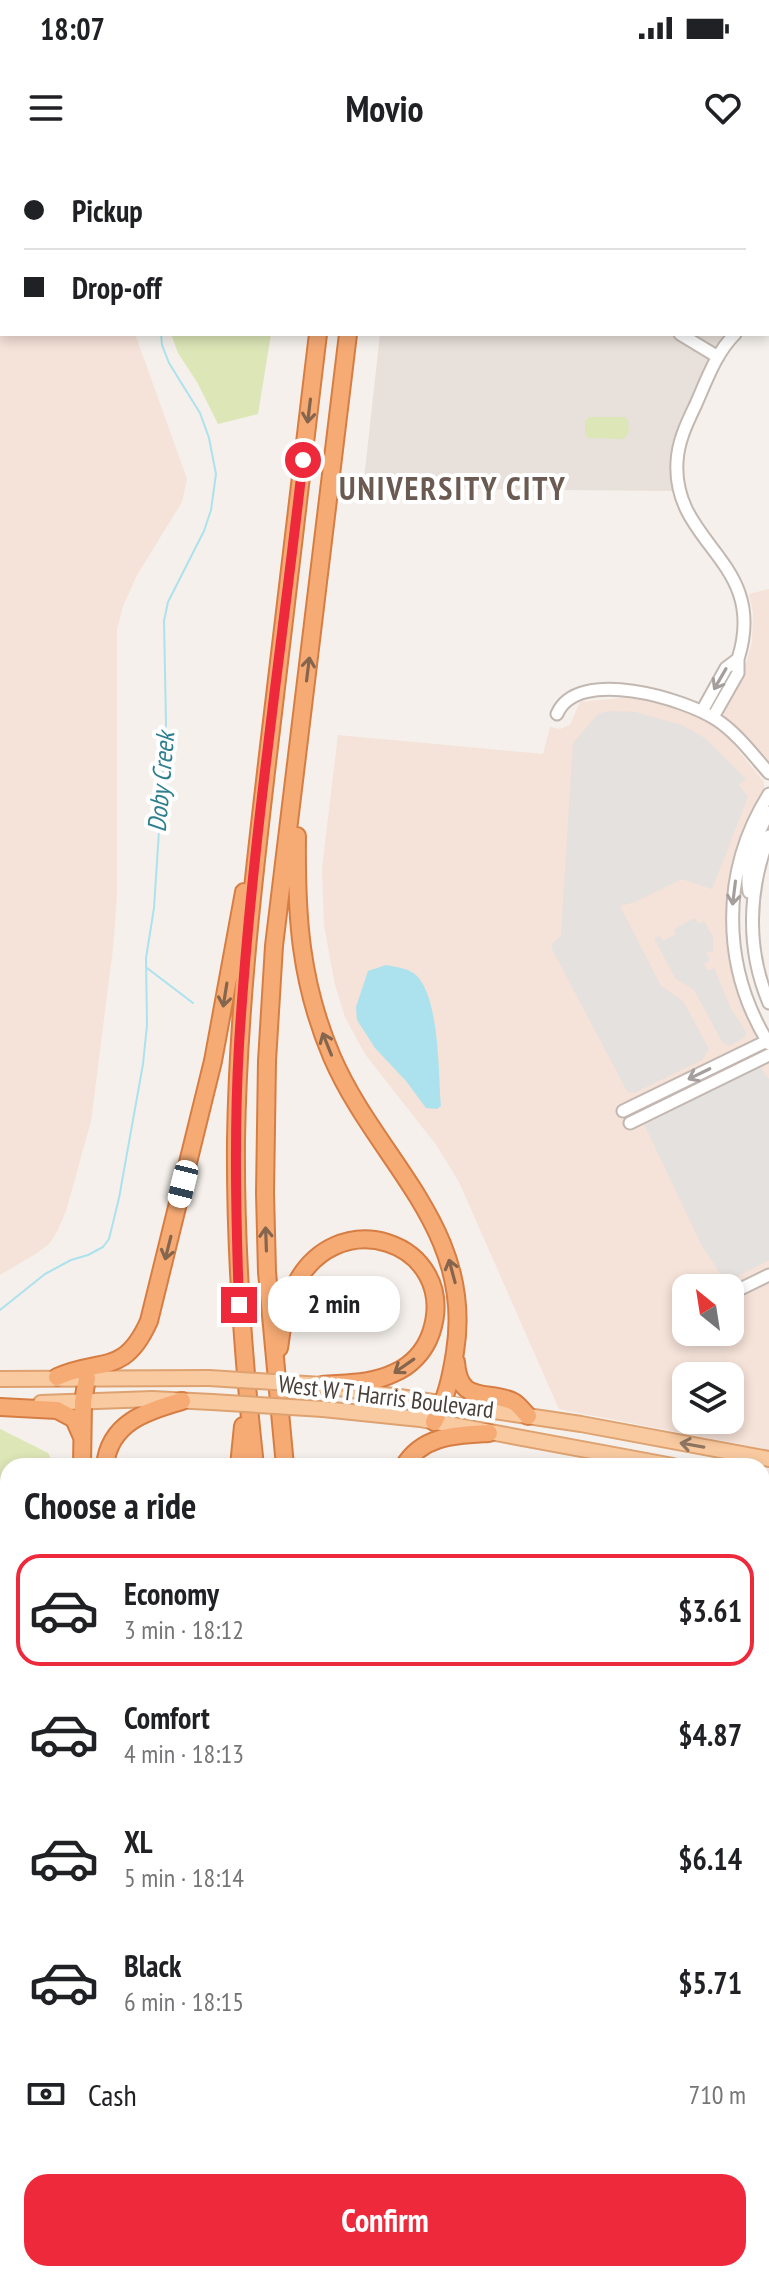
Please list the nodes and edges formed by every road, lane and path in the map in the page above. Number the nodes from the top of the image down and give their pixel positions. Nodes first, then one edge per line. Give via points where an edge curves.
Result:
1 (318, 336) edge
2 (348, 336) edge
3 (683, 336) edge
4 (734, 336) edge
5 (718, 357) junction
6 (557, 714) dead end
7 (707, 714) junction
8 (299, 747) junction
9 (769, 773) edge
10 (769, 794) edge
11 (262, 809) junction
12 (769, 812) edge
13 (769, 836) edge
14 (752, 900) junction
15 (769, 1003) edge
16 (768, 1042) edge
17 (769, 1055) edge
18 (623, 1111) dead end
19 (630, 1123) dead end
20 (769, 1275) edge
21 (744, 1287) edge
22 (455, 1348) junction
23 (276, 1373) junction
24 (57, 1377) junction
25 (87, 1378) junction
26 (0, 1379) edge
27 (322, 1385) junction
28 (246, 1396) junction
29 (182, 1401) junction
30 (83, 1402) junction
31 (444, 1402) junction
32 (0, 1406) edge
33 (528, 1416) junction
34 (434, 1422) junction
35 (489, 1433) junction
36 (82, 1437) junction
37 (82, 1458) edge
38 (106, 1458) edge
39 (240, 1458) edge
40 (254, 1458) edge
41 (284, 1458) edge
42 (410, 1458) edge
43 (628, 1458) edge
44 (763, 1458) edge

1 -> 11 highway
8 -> 2 highway
3 - 5 street
4 - 5 street
5 - 7 street via 682,435 677,471 689,513 729,564 740,588 746,627 738,673
6 - 7 street via 583,694 611,690 653,694
7 - 9 street via 732,732
22 -> 8 highway via 459,1308 447,1252 340,1073 306,982 297,899
23 -> 8 highway via 267,1272 267,1061 274,946
10 -> 16 street via 742,853 732,915 741,983
11 -> 24 highway via 213,1061 149,1321 135,1346 119,1360
11 - 28 highway via 236,1140
12 - 14 street via 750,861
13 - 14 street
14 - 15 street via 755,956
16 -> 18 street
17 - 19 street
20 - 21 street
22 - 31 highway
22 - 33 highway via 464,1387 513,1402
23 -> 27 highway via 290,1295 313,1260 331,1246 355,1238 378,1239 399,1248 421,1268 433,1293 435,1317 424,1347 407,1366 384,1378
23 - 41 highway
24 - 25 main road, West W T Harris Boulevard
24 - 26 main road, West W T Harris Boulevard
25 - 27 main road, West W T Harris Boulevard, bridge
25 - 30 highway
27 - 31 main road, West W T Harris Boulevard
28 - 39 highway
28 - 40 highway
29 - 30 main road, West W T Harris Boulevard
29 - 34 main road, West W T Harris Boulevard, bridge
29 - 38 highway via 129,1421 113,1439
30 - 32 main road, West W T Harris Boulevard
30 - 36 highway
31 - 33 main road, West W T Harris Boulevard
31 - 34 highway
32 - 36 highway via 57,1410 74,1419
44 -> 33 main road, West W T Harris Boulevard
34 - 35 main road, West W T Harris Boulevard
35 - 42 highway via 431,1441
35 - 43 main road, West W T Harris Boulevard
36 - 37 highway

